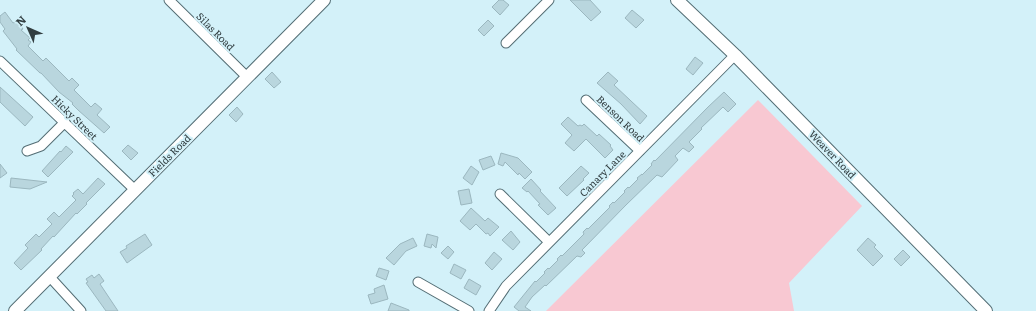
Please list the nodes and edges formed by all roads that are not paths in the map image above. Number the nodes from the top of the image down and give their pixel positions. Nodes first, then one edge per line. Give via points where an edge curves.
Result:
1 (169, 0) edge
2 (324, 0) edge
3 (549, 0) edge
4 (677, 0) edge
5 (506, 42) dead end
6 (735, 55) junction
7 (0, 60) edge
8 (247, 78) junction
9 (586, 100) dead end
10 (65, 122) junction
11 (27, 151) dead end
12 (640, 151) junction
13 (135, 190) junction
14 (500, 194) dead end
15 (549, 242) junction
16 (49, 276) junction
17 (418, 282) dead end
18 (15, 311) edge
19 (81, 311) edge
20 (469, 311) edge
21 (489, 311) edge
22 (986, 311) edge

1 - 8 street, Silas Road
2 - 8 street, Fields Road
3 - 5 street
4 - 6 street, Weaver Road
6 - 12 street, Canary Lane
6 - 22 street, Weaver Road
7 - 10 street, Hicky Street
8 - 13 street, Fields Road
9 - 12 street, Benson Road
10 - 11 street via 40,146
10 - 13 street, Hicky Street
12 - 15 street, Canary Lane
13 - 16 street, Fields Road
14 - 15 street
15 - 21 street, Canary Lane via 506,286
16 - 18 street, Fields Road
16 - 19 street
17 - 20 street

